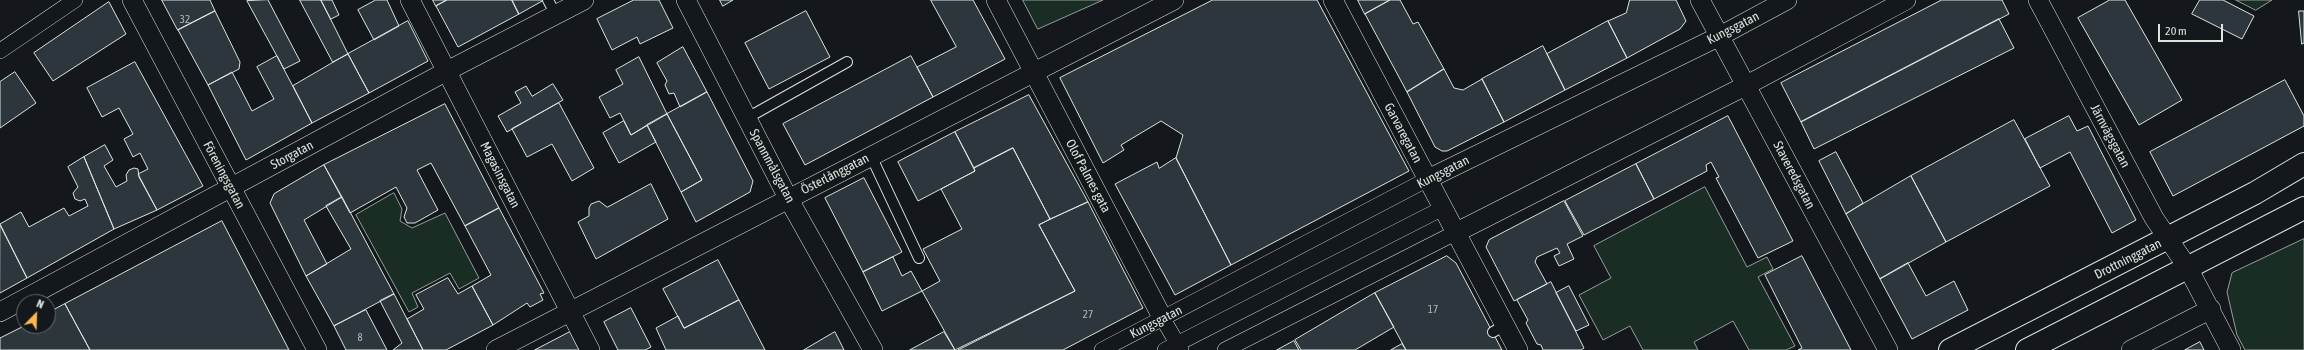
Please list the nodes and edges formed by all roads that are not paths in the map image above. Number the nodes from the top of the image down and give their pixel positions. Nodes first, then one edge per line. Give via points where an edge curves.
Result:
1 (75, 0) edge
2 (132, 0) edge
3 (410, 0) edge
4 (584, 0) edge
5 (686, 0) edge
6 (996, 0) edge
7 (1174, 0) edge
8 (1333, 0) edge
9 (1700, 0) edge
10 (1788, 0) edge
11 (1906, 0) edge
12 (2040, 5) edge
13 (552, 7) edge
14 (1720, 36) junction
15 (0, 51) edge
16 (847, 62) dead end
17 (447, 71) junction
18 (1034, 73) junction
19 (1747, 85) junction
20 (747, 118) junction
21 (871, 156) junction
22 (2304, 164) edge
23 (1428, 179) junction
24 (231, 188) junction
25 (788, 198) junction
26 (1443, 208) junction
27 (2304, 208) edge
28 (1455, 233) junction
29 (2169, 238) junction
30 (919, 258) dead end
31 (2188, 268) junction
32 (2211, 309) junction
33 (570, 311) junction
34 (0, 312) edge
35 (1163, 319) junction
36 (1175, 348) edge
37 (2137, 349) edge
38 (317, 350) edge
39 (496, 350) edge
40 (590, 350) edge
41 (873, 350) edge
42 (1102, 350) edge
43 (1226, 350) edge
44 (1518, 350) edge
45 (1888, 350) edge
46 (1950, 350) edge
47 (2027, 350) edge
48 (2231, 350) edge

1 - 15 street
2 - 24 street, Föreningsgatan
3 - 17 street, Magasinsgatan
4 - 13 street, Storgatan
5 - 20 street, Spannmålsgatan
6 - 18 street, Olof Palmes gata
7 - 18 street, Österlånggatan
8 - 23 street, Garvaregatan
9 - 14 street, Staveredsgatan
10 - 14 street, Kungsgatan
11 - 19 street
12 - 29 street, Järnvägsgatan via 2154,218
13 - 17 street, Storgatan
14 - 19 street, Staveredsgatan
14 - 23 street, Kungsgatan
16 - 20 lane
17 - 24 street, Storgatan
17 - 33 street, Magasinsgatan
18 - 21 street, Österlånggatan
18 - 35 street, Olof Palmes gata
19 - 28 street
19 - 45 street, Staveredsgatan
20 - 25 street, Spannmålsgatan
21 - 25 street, Österlånggatan
21 - 30 lane
22 - 29 street, Drottninggatan
23 - 26 street, Garvaregatan
23 - 35 street, Kungsgatan
24 - 34 street, Storgatan
24 - 38 street, Föreningsgatan
25 - 33 street, Österlånggatan
25 - 41 street, Spannmålsgatan
26 - 28 street, Garvaregatan
26 - 36 street
27 - 31 street
28 - 43 street
28 - 44 street, Garvaregatan via 1499,329
29 - 31 street, Järnvägsgatan
29 - 46 street, Drottninggatan
31 - 32 street, Järnvägsgatan
31 - 47 street
32 - 37 street
32 - 48 street, Järnvägsgatan
33 - 39 street, Österlånggatan
33 - 40 street, Magasinsgatan
35 - 36 street, Olof Palmes gata
35 - 42 street, Kungsgatan

